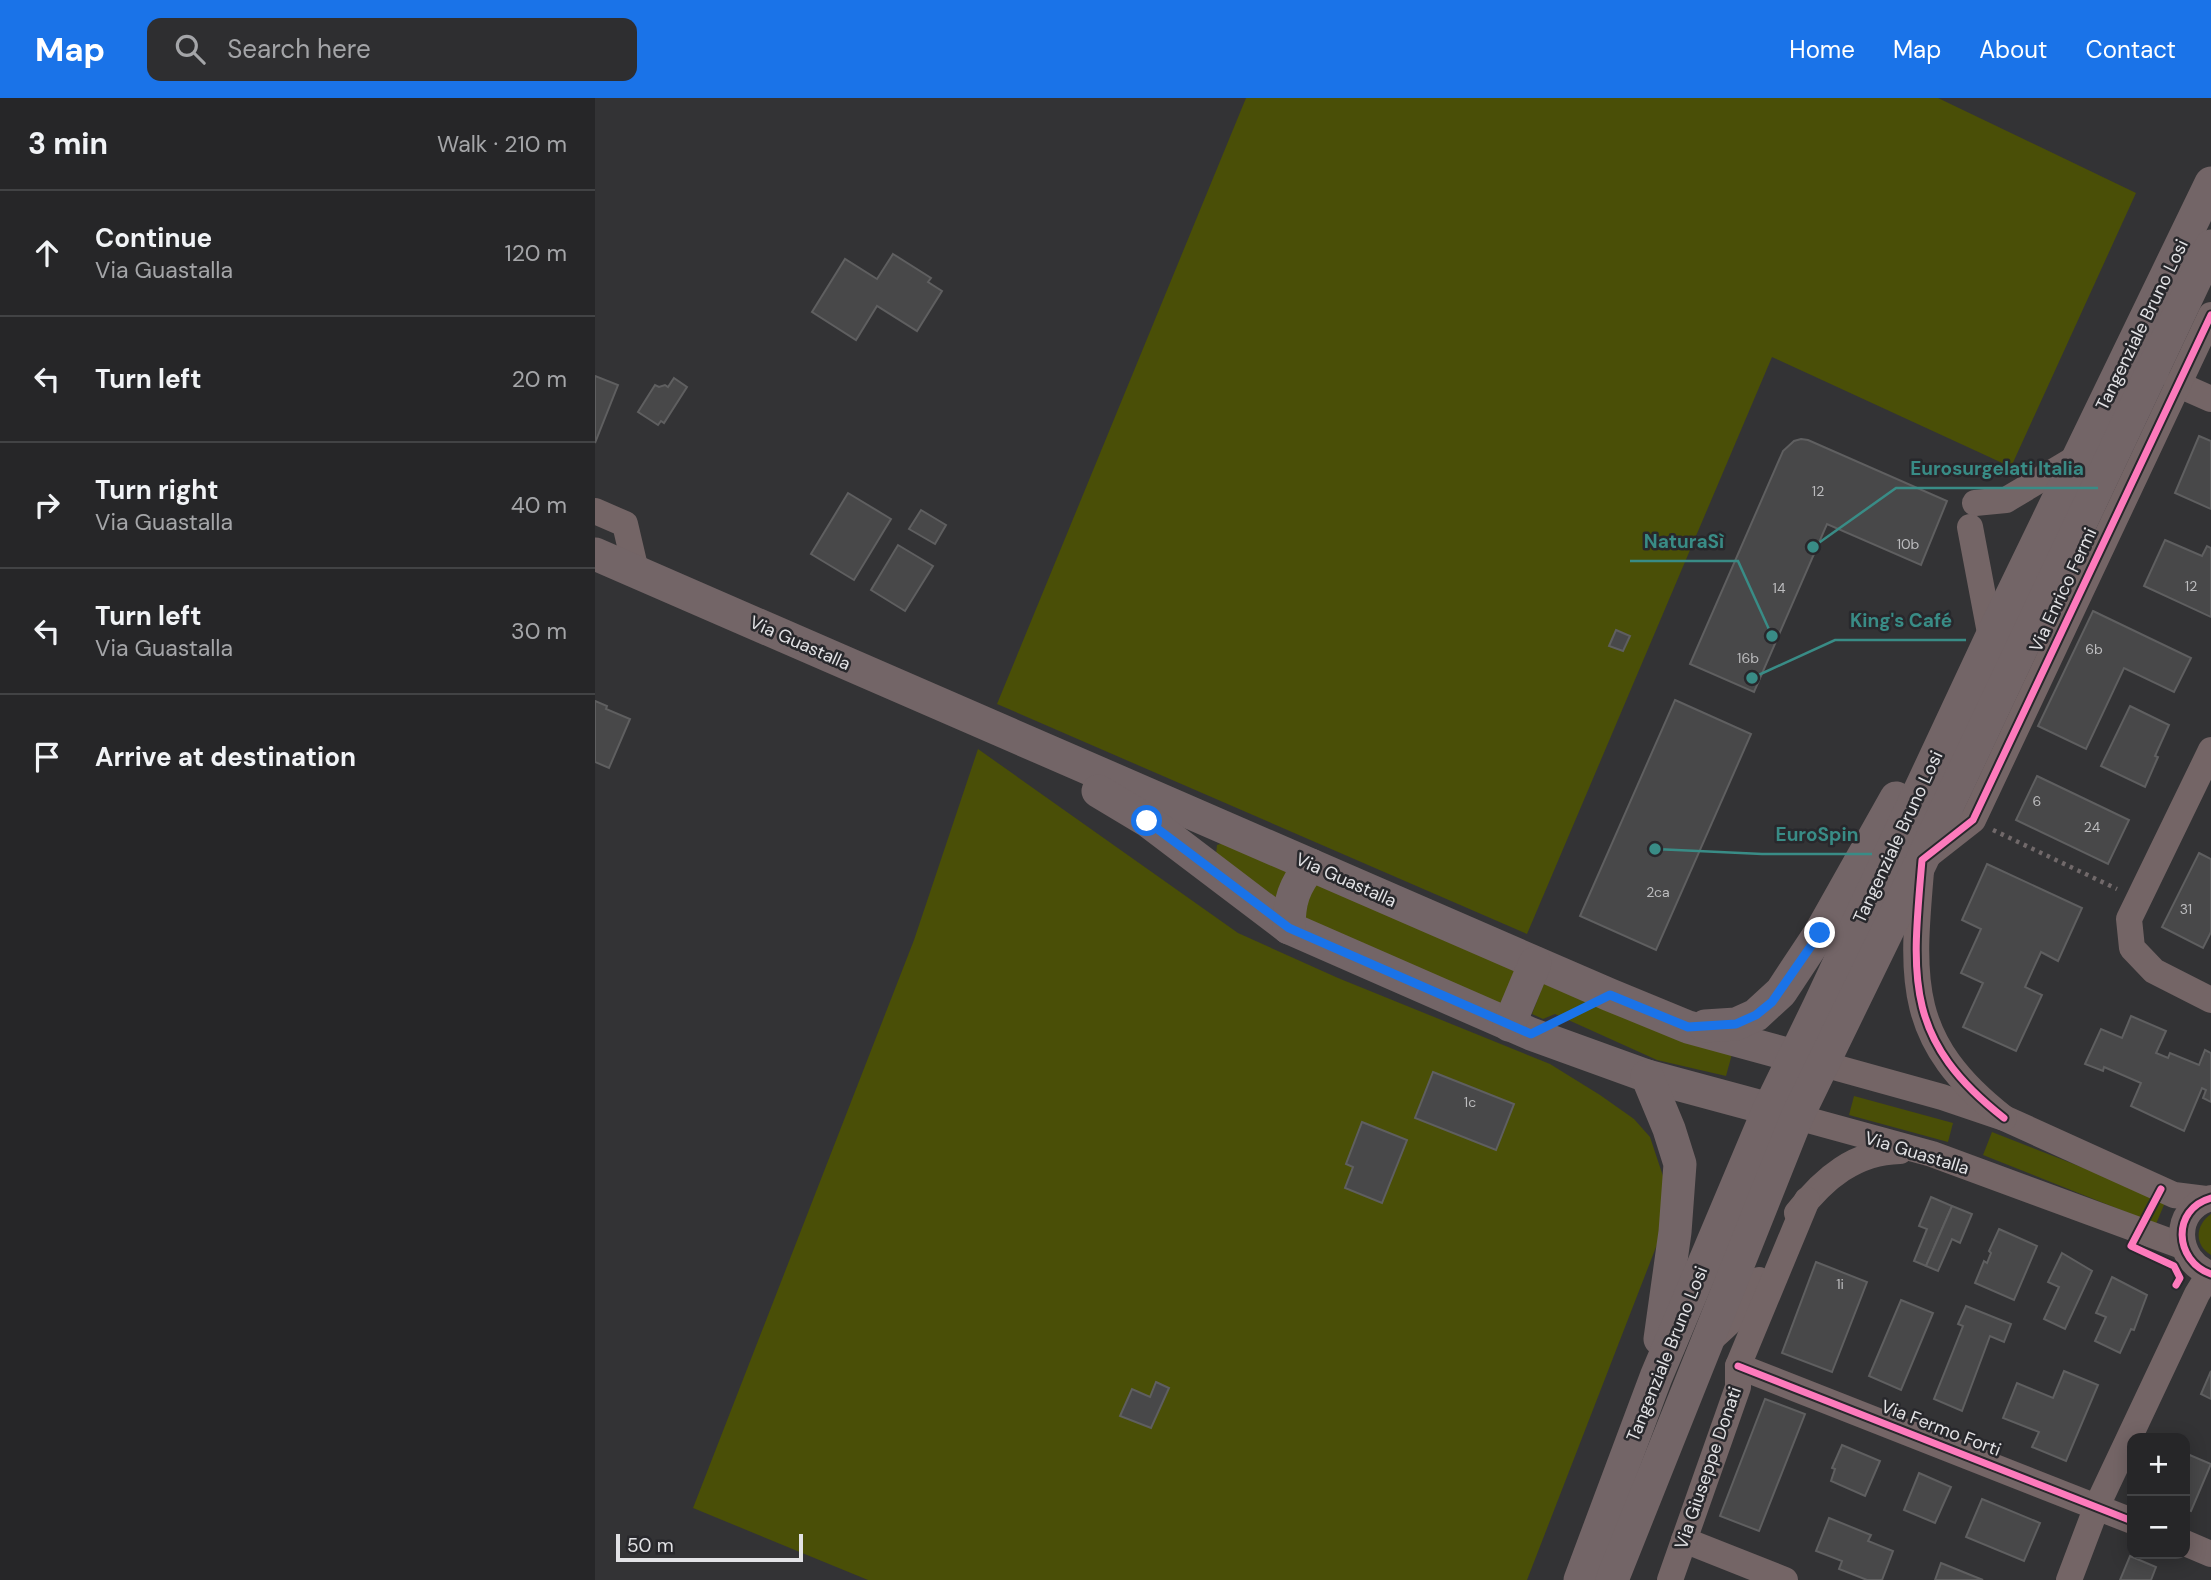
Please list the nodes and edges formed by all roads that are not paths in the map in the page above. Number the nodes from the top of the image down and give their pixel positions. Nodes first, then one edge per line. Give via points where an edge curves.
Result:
1 (2211, 183) edge
2 (2211, 246) edge
3 (2211, 315) edge
4 (2177, 384) junction
5 (2211, 398) edge
6 (2078, 457) junction
7 (595, 511) edge
8 (595, 554) edge
9 (636, 571) junction
10 (1991, 638) junction
11 (1005, 732) junction
12 (1946, 735) junction
13 (2211, 750) edge
14 (1921, 860) junction
15 (1311, 865) junction
16 (1289, 928) junction
17 (1535, 963) junction
18 (2211, 1000) edge
19 (1509, 1025) junction
20 (1688, 1027) junction
21 (1809, 1060) junction
22 (1647, 1076) junction
23 (1783, 1113) junction
24 (2004, 1118) junction
25 (1932, 1154) junction
26 (2209, 1199) edge
27 (1807, 1200) junction
28 (2182, 1246) junction
29 (2210, 1274) edge
30 (1705, 1344) junction
31 (1738, 1366) junction
32 (1656, 1377) junction
33 (2097, 1506) junction
34 (2127, 1519) edge
35 (1684, 1540) junction
36 (2190, 1545) edge
37 (2211, 1554) edge
38 (1580, 1580) edge
39 (1612, 1580) edge
40 (1670, 1580) edge
41 (1785, 1580) edge
42 (2069, 1580) edge

1 - 6 main road, Tangenziale Bruno Losi
2 - 14 main road, Tangenziale Bruno Losi
3 - 4 street, Via Enrico Fermi
4 - 5 street
4 - 14 street, Via Enrico Fermi via 1973,820
6 - 10 main road, Tangenziale Bruno Losi
6 - 10 street via 1973,515
7 - 9 street via 625,524
8 - 9 main road, Via Guastalla
9 - 11 main road, Via Guastalla
10 - 12 main road, Tangenziale Bruno Losi
11 - 15 main road, Via Guastalla
11 - 16 main road, Via Guastalla via 1147,821
12 - 20 main road, Via Guastalla via 1890,805 1820,933 1781,992 1756,1015 1736,1024
12 - 21 main road, Tangenziale Bruno Losi
13 - 18 street via 2129,919 2132,948 2154,971
14 - 21 main road, Tangenziale Bruno Losi
14 - 24 street via 1916,932 1921,1009 1936,1046 1959,1077
15 - 16 main road via 1297,881
15 - 17 main road, Via Guastalla
16 - 19 main road, Via Guastalla
17 - 19 main road
17 - 20 main road, Via Guastalla
19 - 22 main road, Via Guastalla
20 - 21 main road, Via Guastalla
21 - 23 main road, Tangenziale Bruno Losi
21 - 24 street, Via Guastalla
22 - 23 main road, Via Guastalla
22 - 32 main road via 1679,1164
23 - 25 street, Via Guastalla
23 - 30 main road, Tangenziale Bruno Losi
23 - 32 main road, Tangenziale Bruno Losi
24 - 26 street, Via Guastalla via 2174,1195
25 - 27 street via 1874,1153 1845,1165
25 - 28 street, Via Guastalla
26 - 28 street via 2188,1213
27 - 30 street via 1780,1237 1747,1304
27 - 31 street, Via Giuseppe Donati
28 - 29 street via 2192,1263
29 - 33 street
30 - 39 main road, Tangenziale Bruno Losi
31 - 33 street, Via Fermo Forti
31 - 35 street, Via Giuseppe Donati via 1738,1387
32 - 38 main road, Tangenziale Bruno Losi
33 - 34 street, Via Fermo Forti
33 - 42 street
35 - 40 street, Via Giuseppe Donati
35 - 41 street
36 - 37 street

